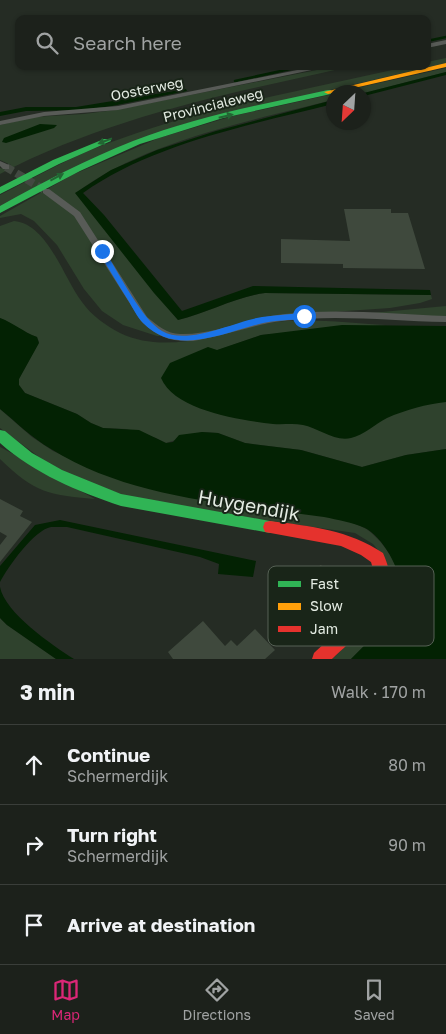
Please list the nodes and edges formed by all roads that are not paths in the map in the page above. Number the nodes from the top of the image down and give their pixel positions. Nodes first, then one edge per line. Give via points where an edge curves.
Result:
1 (446, 42) edge
2 (431, 45) edge
3 (446, 56) edge
4 (431, 59) edge
5 (446, 66) edge
6 (431, 69) edge
7 (308, 70) edge
8 (384, 70) edge
9 (429, 70) edge
10 (0, 123) edge
11 (133, 131) dead end
12 (116, 137) dead end
13 (0, 191) edge
14 (46, 191) tunnel mouth
15 (0, 210) edge
16 (446, 319) edge
17 (0, 435) edge
18 (380, 566) edge
19 (334, 646) edge
20 (320, 659) edge

1 - 2 street
3 - 4 main road
6 -> 5 main road, Provincialeweg
7 - 10 street, Oosterweg via 118,108 29,116
8 - 11 main road, Provincialeweg
15 -> 9 main road, Provincialeweg via 76,168 156,135
12 -> 13 main road via 56,162
14 - 16 street via 77,214 144,319 167,336 178,339 199,336 285,317
17 - 18 main road, Huygendijk via 28,459 86,489 121,500 345,540 372,552
19 - 20 main road, Huygendijk

